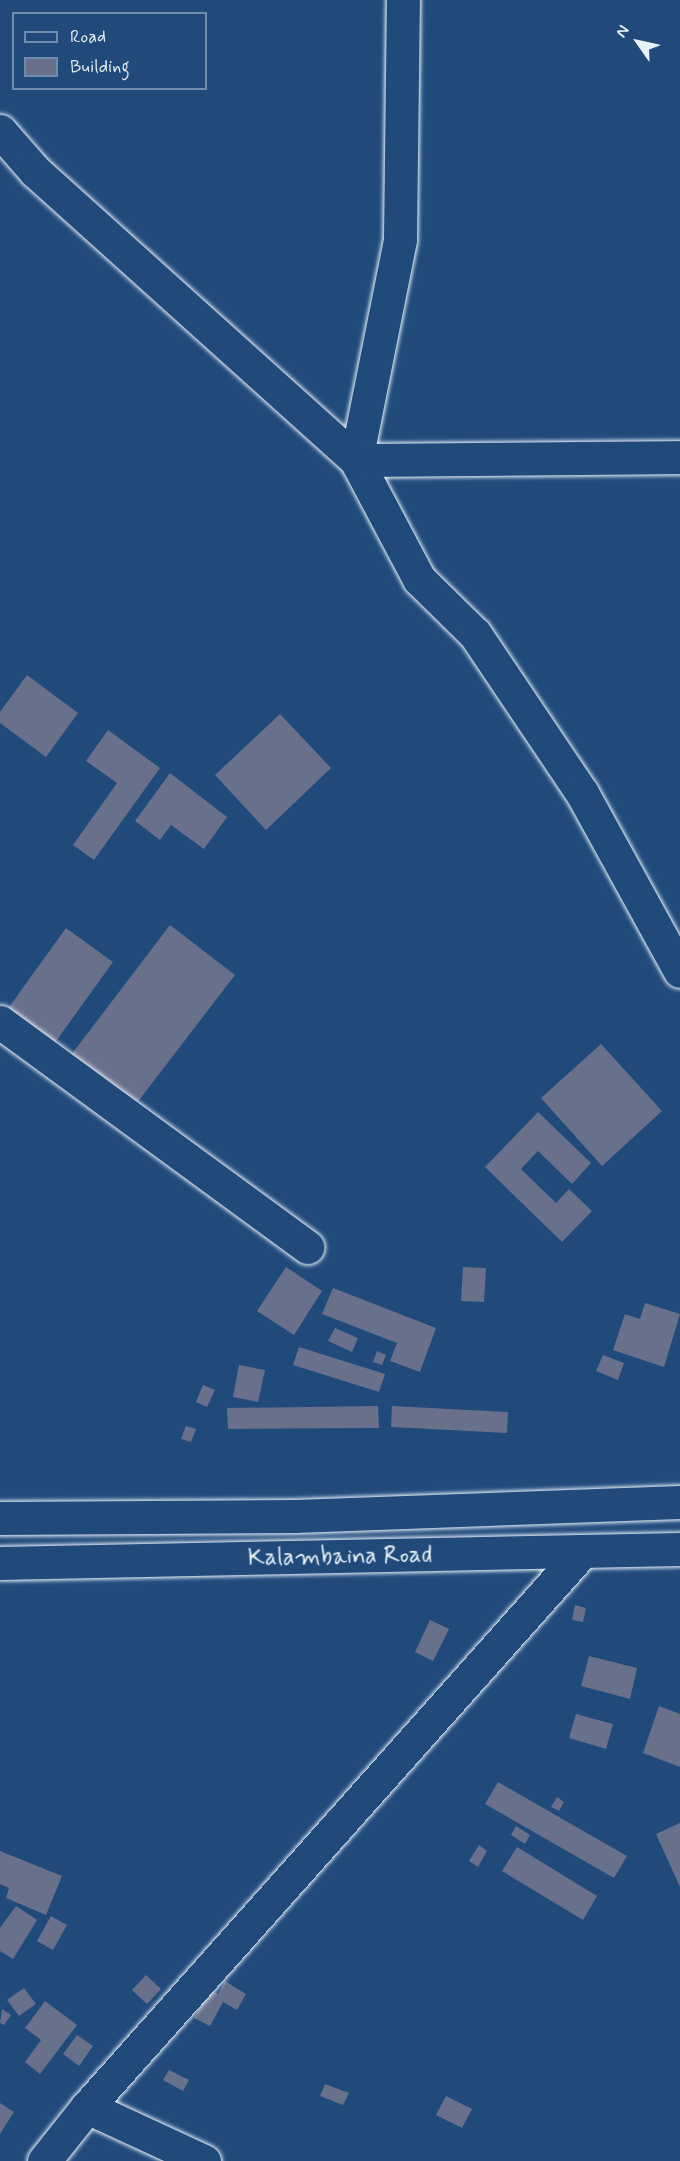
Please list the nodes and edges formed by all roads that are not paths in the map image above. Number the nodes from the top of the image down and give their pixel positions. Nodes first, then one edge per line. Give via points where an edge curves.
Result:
1 (403, 0) edge
2 (0, 131) edge
3 (680, 457) edge
4 (356, 460) junction
5 (680, 971) edge
6 (0, 1022) edge
7 (307, 1247) dead end
8 (680, 1503) edge
9 (0, 1518) edge
10 (680, 1550) edge
11 (580, 1554) junction
12 (0, 1563) edge
13 (87, 2108) junction
14 (44, 2161) edge
15 (204, 2161) edge

1 - 4 street via 400,238
2 - 4 street via 35,171
3 - 4 street
4 - 5 street via 419,579 475,634 582,793
6 - 7 street
8 - 9 street via 295,1516
10 - 11 street, Kalambaina Road
11 - 12 street, Kalambaina Road
11 - 13 street
13 - 14 street
13 - 15 street

